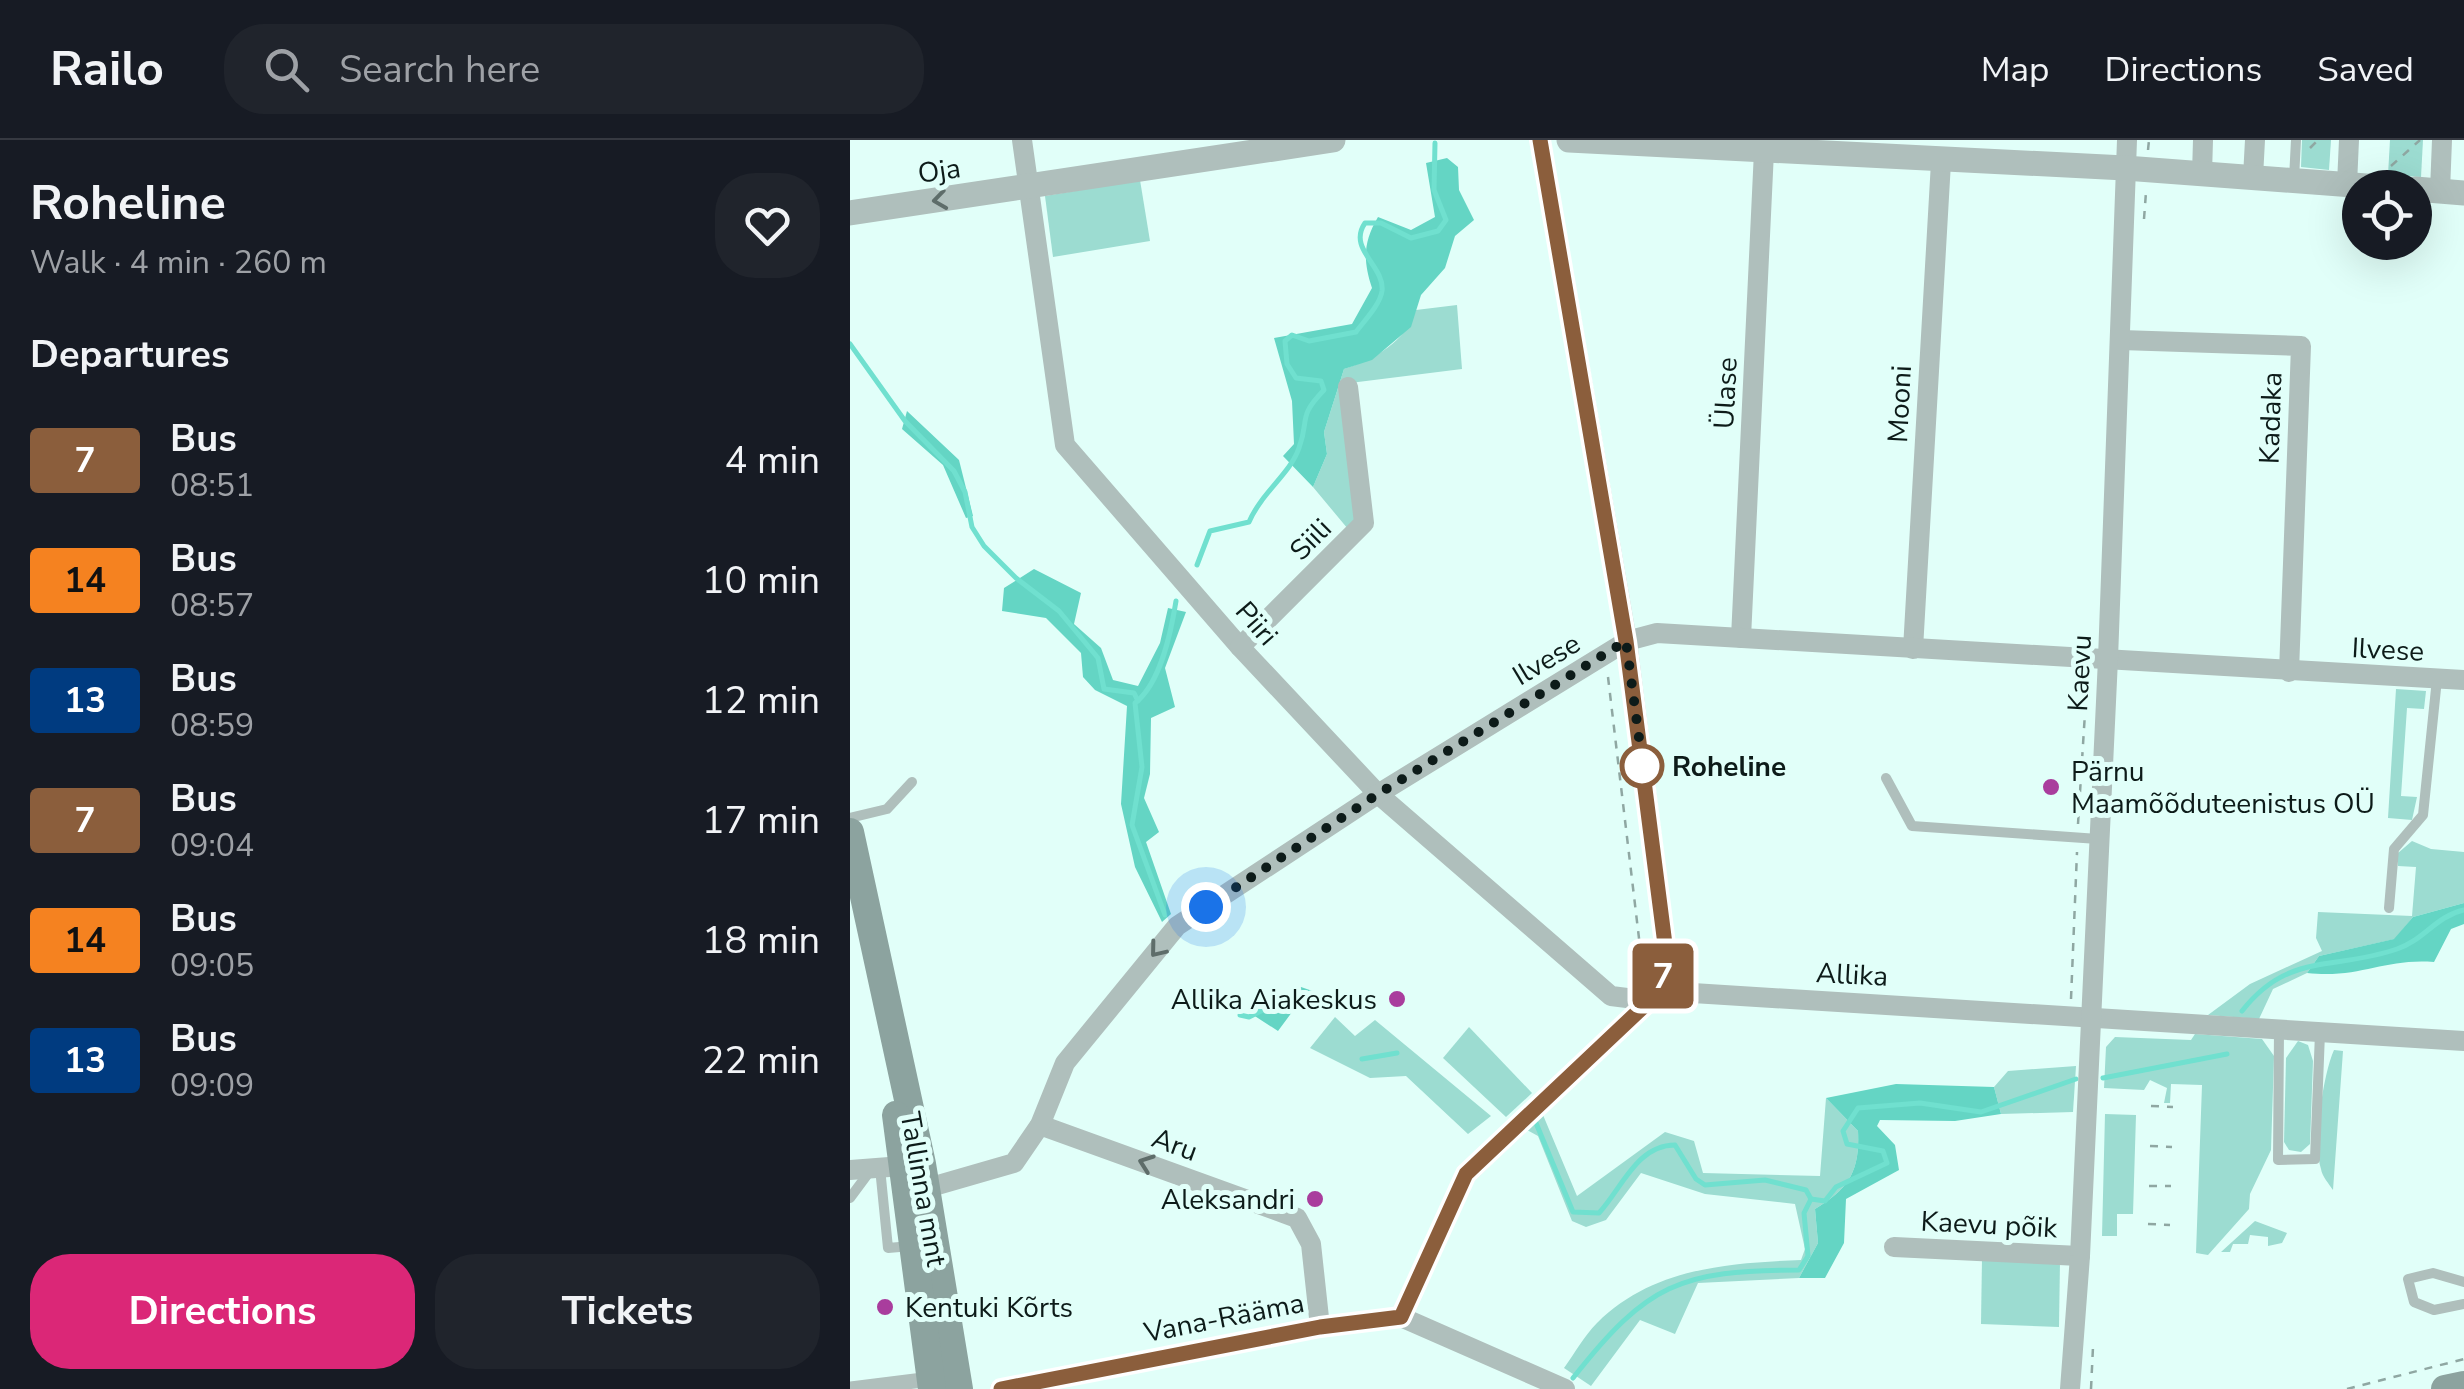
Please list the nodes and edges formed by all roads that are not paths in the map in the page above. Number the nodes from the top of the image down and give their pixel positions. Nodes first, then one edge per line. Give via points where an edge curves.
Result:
1 (1022, 140) edge
2 (1540, 140) edge
3 (1569, 140) edge
4 (2126, 140) edge
5 (2203, 140) edge
6 (2255, 140) edge
7 (2296, 140) edge
8 (2349, 140) edge
9 (2442, 140) edge
10 (1318, 141) edge
11 (1764, 151) junction
12 (1941, 162) junction
13 (2125, 168) junction
14 (2348, 170) edge
15 (2202, 174) junction
16 (2252, 177) junction
17 (2294, 180) junction
18 (2342, 184) edge
19 (1030, 188) junction
20 (2440, 191) edge
21 (850, 212) edge
22 (2121, 340) junction
23 (1348, 387) dead end
24 (1742, 638) junction
25 (1626, 641) junction
26 (1240, 647) junction
27 (1913, 649) junction
28 (2108, 659) junction
29 (2289, 672) junction
30 (2437, 679) junction
31 (2464, 680) edge
32 (1886, 778) dead end
33 (912, 782) dead end
34 (1378, 794) junction
35 (850, 818) edge
36 (850, 832) edge
37 (2088, 839) junction
38 (2390, 908) dead end
39 (1661, 990) junction
40 (2080, 1016) junction
41 (2279, 1030) junction
42 (2320, 1033) junction
43 (2464, 1041) edge
44 (1040, 1125) junction
45 (850, 1170) edge
46 (901, 1175) junction
47 (850, 1198) edge
48 (1894, 1248) dead end
49 (2080, 1256) junction
50 (2464, 1282) edge
51 (2464, 1304) edge
52 (1401, 1317) junction
53 (1320, 1327) junction
54 (2464, 1384) edge
55 (938, 1386) edge
56 (1553, 1386) edge
57 (850, 1389) edge
58 (960, 1389) edge
59 (1000, 1389) edge
60 (2070, 1389) edge
61 (2445, 1389) edge

1 - 19 street, Piiri
2 - 25 street
3 - 11 street
4 - 13 street, Kaevu
5 - 15 street
6 - 16 street
7 - 17 lane
8 - 14 street
9 - 20 street
10 - 19 street, Oja
11 - 12 street
11 - 24 street, Ülase
12 - 13 street
12 - 27 street, Mooni
13 - 15 street
13 - 22 street, Kaevu
15 - 16 street
16 - 17 street
17 - 18 street
19 -> 21 street, Oja
19 - 26 street, Piiri via 1065,445
22 - 28 street, Kaevu
22 - 29 street, Kadaka via 2300,346
23 - 26 street, Siili via 1364,523
24 - 25 street, Ilvese via 1657,634
24 - 27 street, Ilvese
25 - 34 street, Ilvese
25 - 39 street via 1666,952
26 - 34 street, Piiri
27 - 28 street, Ilvese
28 - 29 street, Ilvese
28 - 37 street, Kaevu
29 - 30 street, Ilvese
30 - 31 street, Ilvese
30 - 38 lane via 2423,815 2394,850
32 - 37 lane via 1912,826
33 - 35 lane via 887,810
34 - 39 street, Piiri via 1611,996 1635,999
34 -> 44 street, Ilvese via 1177,926 1064,1063
36 - 46 main road, Tallinna mnt via 885,989
37 - 40 street, Kaevu
39 - 40 street, Allika
39 - 52 street via 1466,1174
40 - 41 street, Allika
40 - 49 street, Kaevu
41 - 42 street, Allika
41 - 42 lane via 2278,1160 2314,1159
42 - 43 street, Allika
44 - 46 street, Ilvese via 1014,1163
53 -> 44 street, Aru via 1311,1244 1296,1218
45 - 46 street, Ilvese
46 - 47 lane
46 - 55 main road, Tallinna mnt
46 - 58 main road, Tallinna mnt
48 - 49 street, Kaevu põik
49 - 60 street, Kaevu
50 - 51 lane via 2433,1273 2408,1279 2414,1302 2434,1310
52 - 53 street, Vana-Rääma
52 - 56 street, Vana-Rääma
53 - 59 street, Vana-Rääma
54 - 61 main road
55 - 57 street

